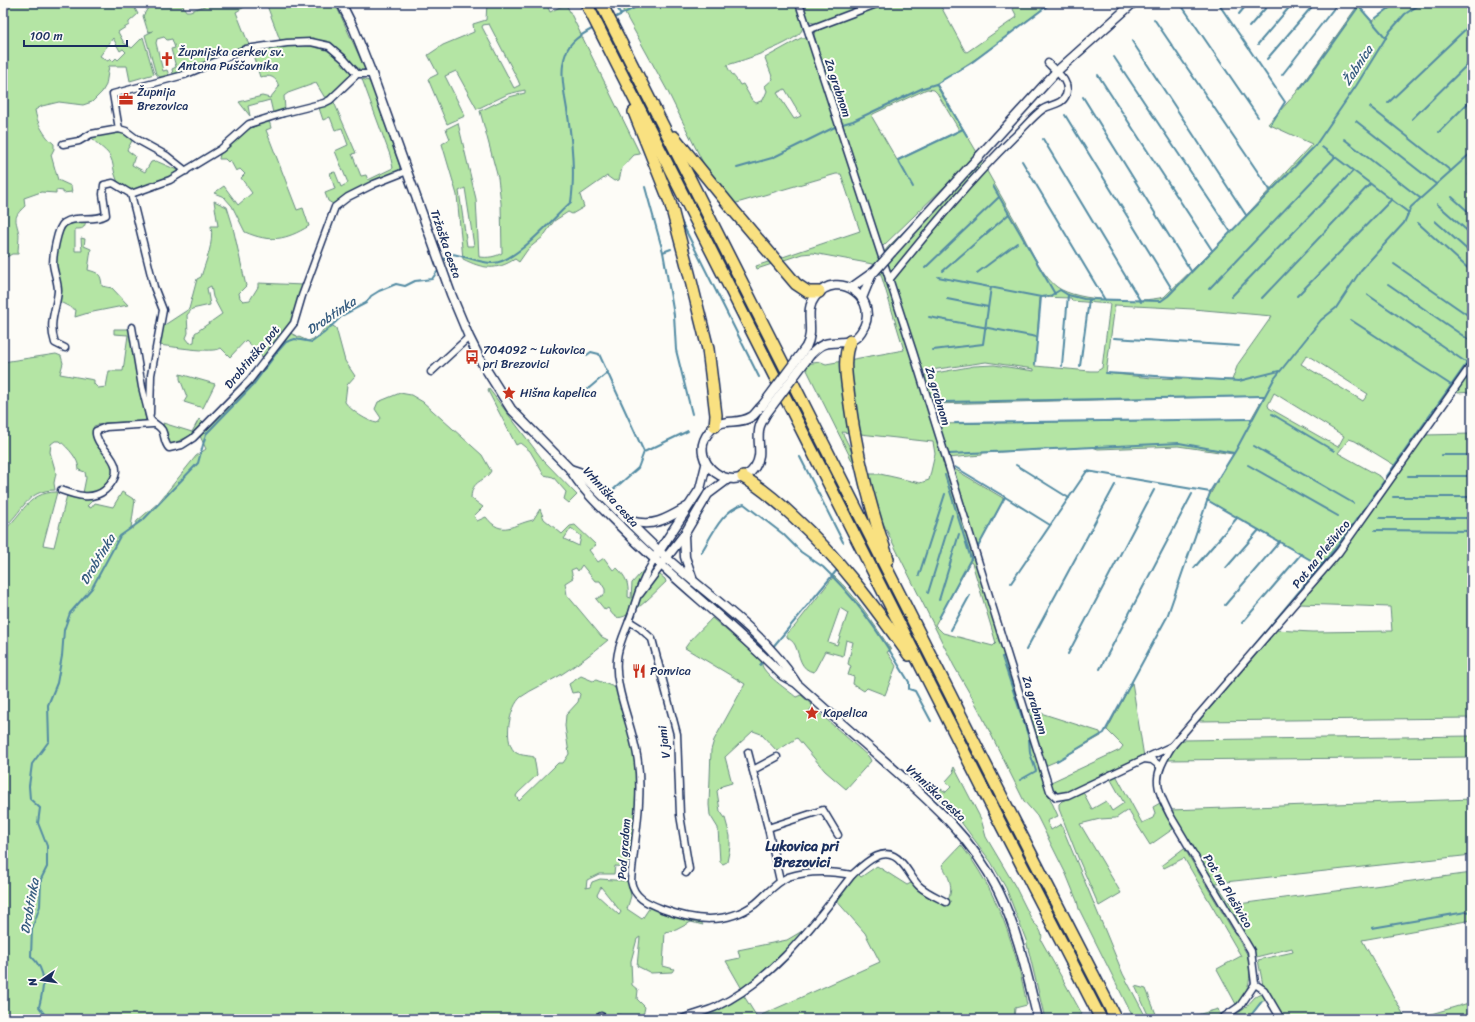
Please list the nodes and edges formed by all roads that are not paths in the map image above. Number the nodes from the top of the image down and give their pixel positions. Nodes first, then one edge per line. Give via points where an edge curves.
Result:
1 (341, 3) edge
2 (586, 3) edge
3 (601, 3) edge
4 (799, 3) edge
5 (879, 3) edge
6 (1133, 3) edge
7 (808, 30) junction
8 (608, 46) junction
9 (1048, 64) dead end
10 (1056, 72) junction
11 (357, 74) junction
12 (372, 74) junction
13 (655, 110) junction
14 (119, 129) junction
15 (63, 144) dead end
16 (186, 171) junction
17 (407, 171) junction
18 (131, 194) junction
19 (873, 273) junction
20 (889, 280) junction
21 (851, 288) junction
22 (819, 292) junction
23 (862, 298) junction
24 (132, 327) dead end
25 (469, 337) junction
26 (854, 339) junction
27 (65, 348) dead end
28 (1472, 364) edge
29 (431, 372) dead end
30 (152, 422) junction
31 (715, 426) junction
32 (706, 465) junction
33 (570, 469) junction
34 (743, 478) junction
35 (728, 479) junction
36 (61, 490) dead end
37 (689, 506) junction
38 (628, 520) junction
39 (684, 535) junction
40 (659, 551) junction
41 (666, 558) junction
42 (654, 560) junction
43 (661, 566) junction
44 (694, 579) junction
45 (636, 599) junction
46 (904, 602) junction
47 (628, 621) junction
48 (779, 667) junction
49 (929, 683) junction
50 (1172, 746) junction
51 (748, 752) dead end
52 (777, 757) dead end
53 (1144, 759) junction
54 (1160, 766) junction
55 (753, 770) junction
56 (1044, 770) joint
57 (768, 828) junction
58 (838, 835) dead end
59 (686, 873) dead end
60 (852, 875) junction
61 (780, 881) junction
62 (946, 902) dead end
63 (1255, 984) junction
64 (615, 1019) edge
65 (619, 1019) edge
66 (682, 1019) edge
67 (1038, 1019) edge
68 (1102, 1019) edge
69 (1116, 1019) edge
70 (1221, 1019) edge
71 (1281, 1019) edge

1 - 12 main road, Tržaška cesta
2 - 8 highway
3 - 13 highway
4 - 7 street, Za grabnom
5 - 7 street
6 - 10 main road
7 - 20 street, Za grabnom
8 - 31 highway via 672,209 708,349
8 - 49 highway
9 - 10 street
10 - 19 main road, bridge
10 - 20 street via 1064,79 1067,87 1066,96 1058,104 1044,108 1011,140 931,228
11 - 12 street
11 - 14 street via 328,46 311,42 246,50 184,75 113,94
11 - 16 street via 324,103 249,124 220,149
12 - 17 main road, Tržaška cesta
13 - 22 highway via 695,164 796,284 808,292
13 - 46 highway
14 - 15 street via 91,134 79,141
14 - 16 street via 167,156
16 - 18 street via 170,180
17 - 25 main road, Tržaška cesta
17 - 30 street, Drobtinška pot via 355,194 335,207 294,323 249,381 193,438 182,445 169,448 166,446 162,431
18 - 27 street via 117,184 107,183 102,188 106,215 69,221 60,229 53,264 58,293 51,330 55,342
18 - 30 street via 154,287 163,310 151,375
19 - 21 main road
19 - 23 main road
20 - 56 street, Za grabnom
21 - 22 main road via 837,285
21 - 23 main road
22 - 31 main road, bridge via 810,307 811,330 806,347 762,406 751,417
23 - 26 main road via 867,316 865,325
24 - 30 street, Drobtinška pot via 142,387
25 - 29 street
25 - 33 main road, Tržaška cesta via 511,409
26 - 34 main road, bridge via 826,343 810,355 766,414 758,432 759,460
26 - 46 highway via 846,352 846,373 855,442 873,513
28 - 50 street, Pot na Plešivico via 1339,552
30 - 36 street via 106,428 96,432 97,440 107,450 115,465 116,475 102,492 92,496 75,495
31 - 32 main road via 704,439
32 - 35 main road via 719,476
32 - 37 main road via 700,489
33 - 38 main road, Vrhniška cesta via 579,472
33 - 42 main road, Vrhniška cesta via 606,512
34 - 35 main road
34 - 49 highway via 780,504 838,560
35 - 39 main road via 708,494
37 - 38 main road via 656,523 641,524
37 - 40 main road
38 - 40 main road, Vrhniška cesta
39 - 41 main road
39 - 44 main road via 684,557
40 - 41 main road, Vrhniška cesta
40 - 42 main road
41 - 43 main road
41 - 44 main road, Vrhniška cesta
42 - 43 main road, Vrhniška cesta
42 - 45 street, Pod gradom via 643,578
43 - 45 street
43 - 48 main road, Vrhniška cesta via 756,650
44 - 48 main road, Vrhniška cesta via 763,643
45 - 47 street, Pod gradom
46 - 69 highway
47 - 59 street, V jami via 652,640 677,734 680,815 689,869
47 - 61 street, Pod gradom via 620,640 617,664 619,686 634,739 640,786 631,880 635,893 641,900 667,911 712,920 727,918 743,911 755,904
48 - 67 main road, Vrhniška cesta via 933,804 960,832 980,859 1011,919
49 - 68 highway
50 - 53 street, Pot na Plešivico
50 - 54 street, Pot na Plešivico
51 - 55 street
52 - 55 street
53 - 54 street via 1152,760
53 - 56 street, Pot na Plešivico via 1068,795 1056,797 1050,791
54 - 63 street, Pot na Plešivico via 1160,796 1251,951
55 - 57 street
57 - 58 street via 823,810
57 - 61 street
60 - 61 street, Pod gradom via 833,871 817,872
60 - 62 street via 874,857 880,854 890,855 901,862 920,887
60 - 66 street via 810,931 779,962 733,997 713,1008
63 - 70 street via 1240,1006
63 - 71 street via 1264,990
64 - 65 street

